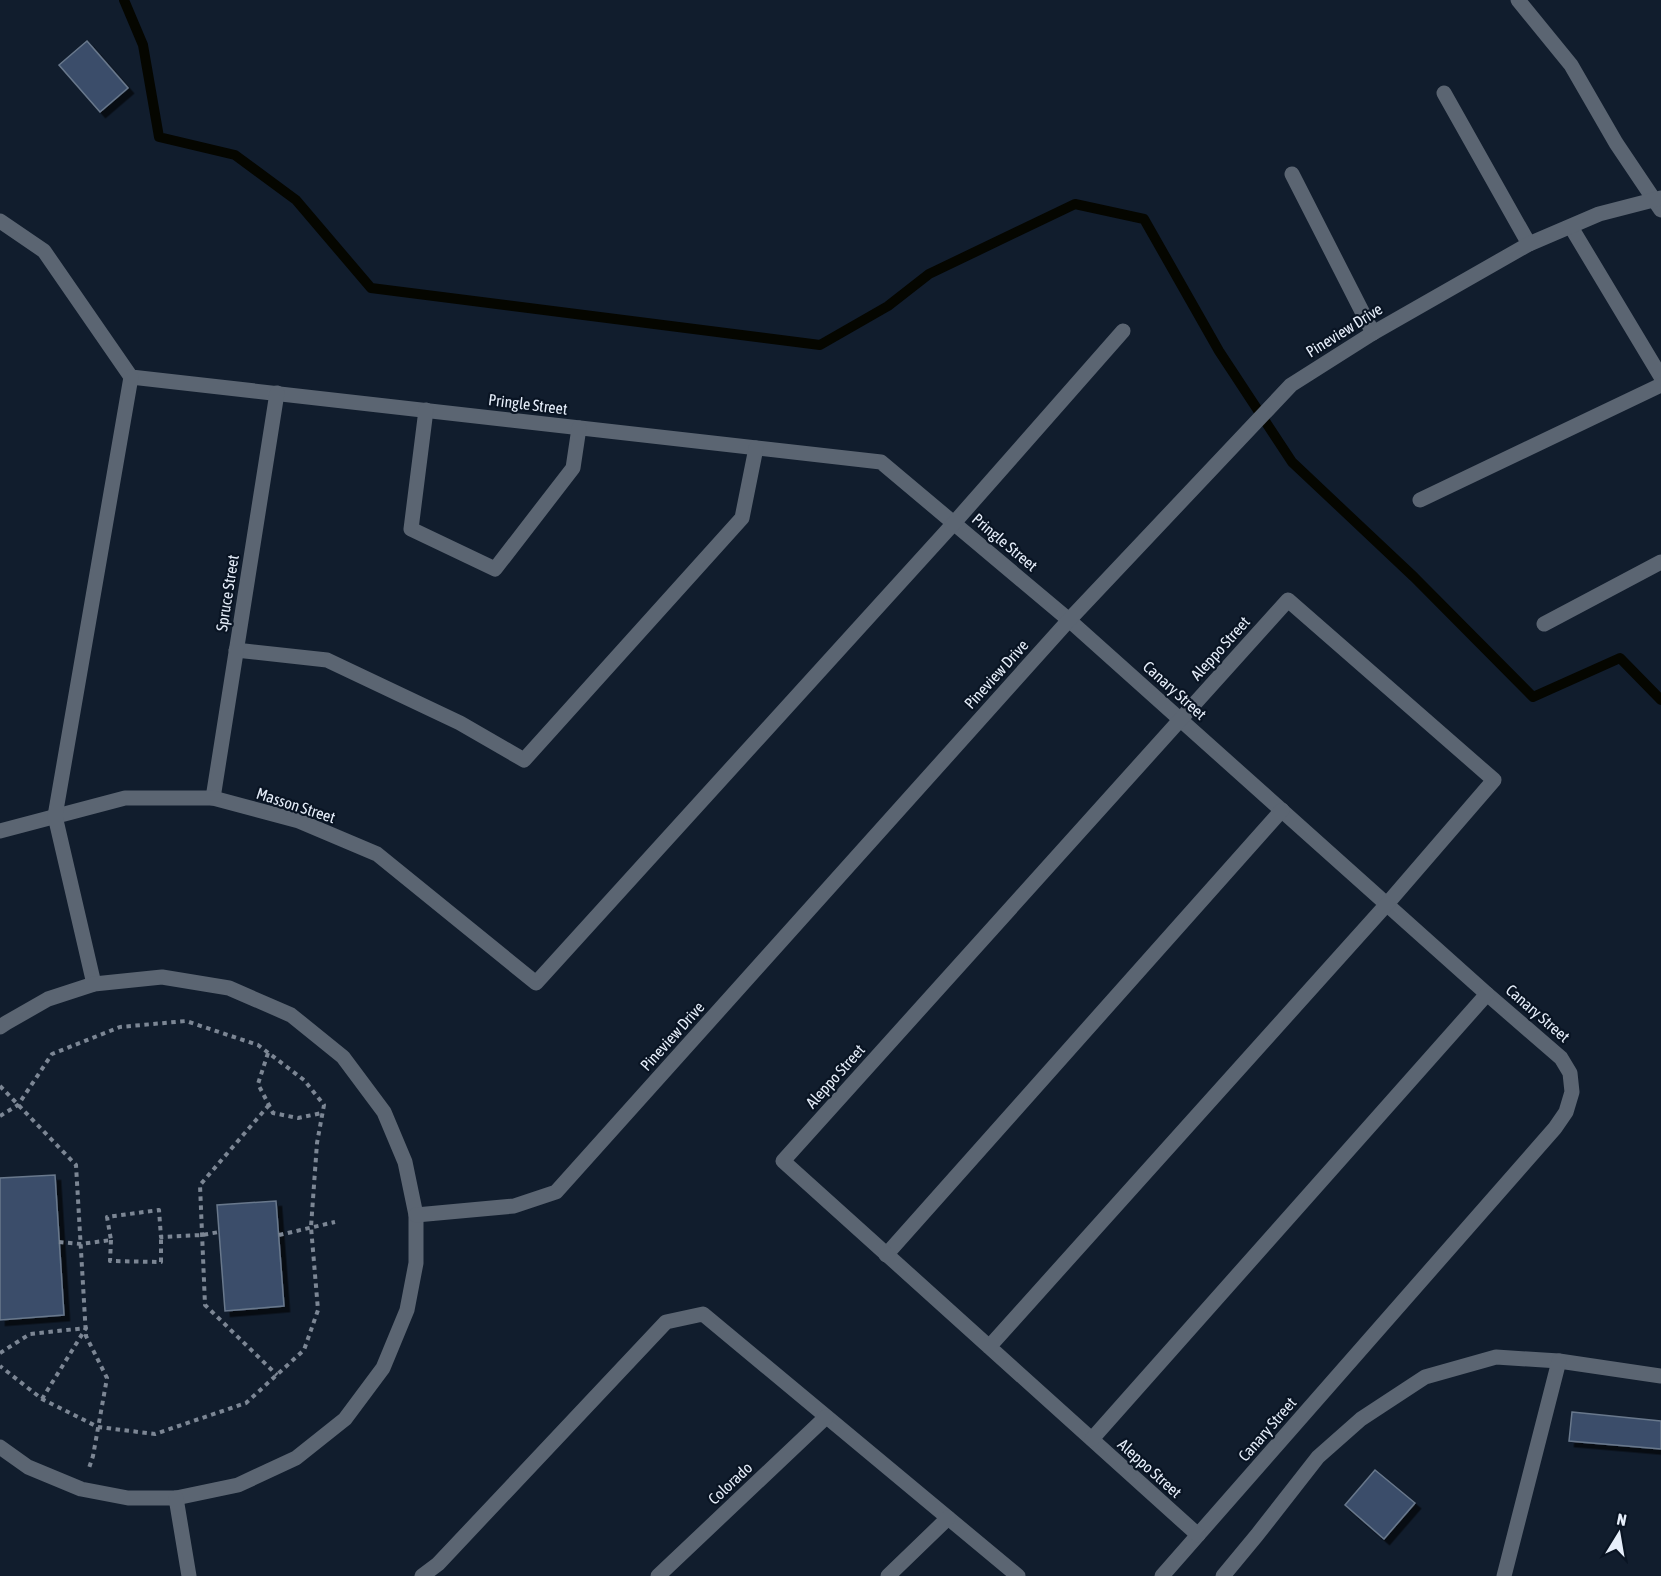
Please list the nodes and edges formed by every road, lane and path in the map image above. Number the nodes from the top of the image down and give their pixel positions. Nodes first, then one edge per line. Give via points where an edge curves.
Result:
1 (1518, 0) edge
2 (1444, 93) dead end
3 (1293, 174) dead end
4 (1659, 202) edge
5 (0, 221) edge
6 (1571, 227) junction
7 (1529, 244) junction
8 (1123, 331) dead end
9 (1373, 333) junction
10 (131, 377) junction
11 (1661, 377) edge
12 (1661, 385) edge
13 (277, 393) junction
14 (426, 410) junction
15 (579, 428) junction
16 (756, 448) junction
17 (1420, 500) dead end
18 (954, 523) junction
19 (1661, 562) edge
20 (1069, 620) junction
21 (1544, 624) dead end
22 (236, 650) junction
23 (1180, 719) junction
24 (213, 798) junction
25 (1282, 810) junction
26 (55, 816) junction
27 (0, 831) edge
28 (1387, 904) junction
29 (94, 984) junction
30 (1487, 994) junction
31 (0, 1027) edge
32 (268, 1053) junction
33 (0, 1086) edge
34 (18, 1105) junction
35 (269, 1106) junction
36 (323, 1113) junction
37 (0, 1116) edge
38 (416, 1215) junction
39 (335, 1222) dead end
40 (311, 1227) junction
41 (219, 1232) dead end
42 (202, 1235) junction
43 (279, 1235) dead end
44 (161, 1237) junction
45 (111, 1240) junction
46 (59, 1242) dead end
47 (81, 1244) junction
48 (886, 1255) junction
49 (86, 1328) junction
50 (989, 1347) junction
51 (0, 1353) edge
52 (1559, 1361) junction
53 (0, 1366) edge
54 (277, 1375) junction
55 (1661, 1376) edge
56 (42, 1400) junction
57 (826, 1417) junction
58 (98, 1426) junction
59 (1092, 1439) junction
60 (0, 1447) edge
61 (81, 1489) junction
62 (176, 1498) junction
63 (948, 1518) junction
64 (1198, 1535) junction
65 (189, 1576) edge
66 (422, 1576) edge
67 (658, 1576) edge
68 (888, 1576) edge
69 (1018, 1576) edge
70 (1162, 1576) edge
71 (1223, 1576) edge
72 (1504, 1576) edge

1 - 4 street via 1571,65 1616,143
2 - 7 street
3 - 9 street
4 - 6 street, Pineview Drive via 1599,214
5 - 10 street via 44,251
6 - 7 street, Pineview Drive
6 - 11 street
7 - 9 street, Pineview Drive
8 - 18 street
9 - 20 street, Pineview Drive via 1291,385
10 - 13 street, Pringle Street
10 - 26 street
12 - 17 street
13 - 14 street, Pringle Street
13 - 22 street, Spruce Street
14 - 15 street, Pringle Street
14 - 15 street via 411,529 495,569 573,468
15 - 16 street, Pringle Street
16 - 18 street, Pringle Street via 881,462
16 - 22 street via 742,519 524,760 460,723 327,660
18 - 20 street, Pringle Street
18 - 24 street, Masson Street via 536,983 377,854 299,821
19 - 21 street
20 - 23 street, Canary Street
20 - 38 street, Pineview Drive via 556,1192 514,1206
22 - 24 street, Spruce Street
23 - 25 street, Canary Street
23 - 28 street, Aleppo Street via 1288,600 1494,780
23 - 48 street, Aleppo Street via 783,1161
24 - 26 street, Masson Street via 125,798
25 - 28 street, Canary Street
25 - 48 street
26 - 27 street, Masson Street
26 - 29 street
28 - 30 street, Canary Street
28 - 50 street
29 - 31 street via 48,999
29 - 38 street via 162,977 229,988 291,1015 343,1057 384,1112 405,1162
30 - 59 street
30 - 64 street, Canary Street via 1562,1058 1570,1073 1572,1092 1566,1112
32 - 34 path via 258,1045 186,1021 120,1027 52,1054
32 - 35 path via 258,1084
32 - 36 path via 304,1080 324,1105
33 - 34 path
34 - 37 path
34 - 47 path via 76,1165
35 - 36 path via 273,1113 298,1118
35 - 42 path via 200,1185
36 - 40 path
38 - 62 street via 416,1263 407,1310 383,1368 345,1419 296,1458 267,1472 238,1485
39 - 40 path
40 - 43 path
40 - 54 path via 318,1310 304,1350
41 - 42 path
42 - 44 path
42 - 54 path via 205,1305
44 - 45 path via 161,1262 110,1261
44 - 45 path via 159,1210 107,1217
45 - 47 path
46 - 47 path
47 - 49 path
48 - 50 street, Aleppo Street
49 - 51 path via 30,1334
49 - 56 path
49 - 58 path via 106,1378
50 - 59 street, Aleppo Street
52 - 55 street
52 - 71 street via 1496,1357 1425,1377 1361,1419 1318,1457
52 - 72 street
53 - 56 path
54 - 58 path via 246,1404 155,1434
56 - 58 path
57 - 63 street
57 - 66 street via 703,1314 666,1322 438,1564
57 - 67 street, Colorado
58 - 61 path
59 - 64 street, Aleppo Street
60 - 61 street via 28,1467
61 - 62 street via 128,1498
62 - 65 street
63 - 68 street
63 - 69 street
64 - 70 street, Canary Street

